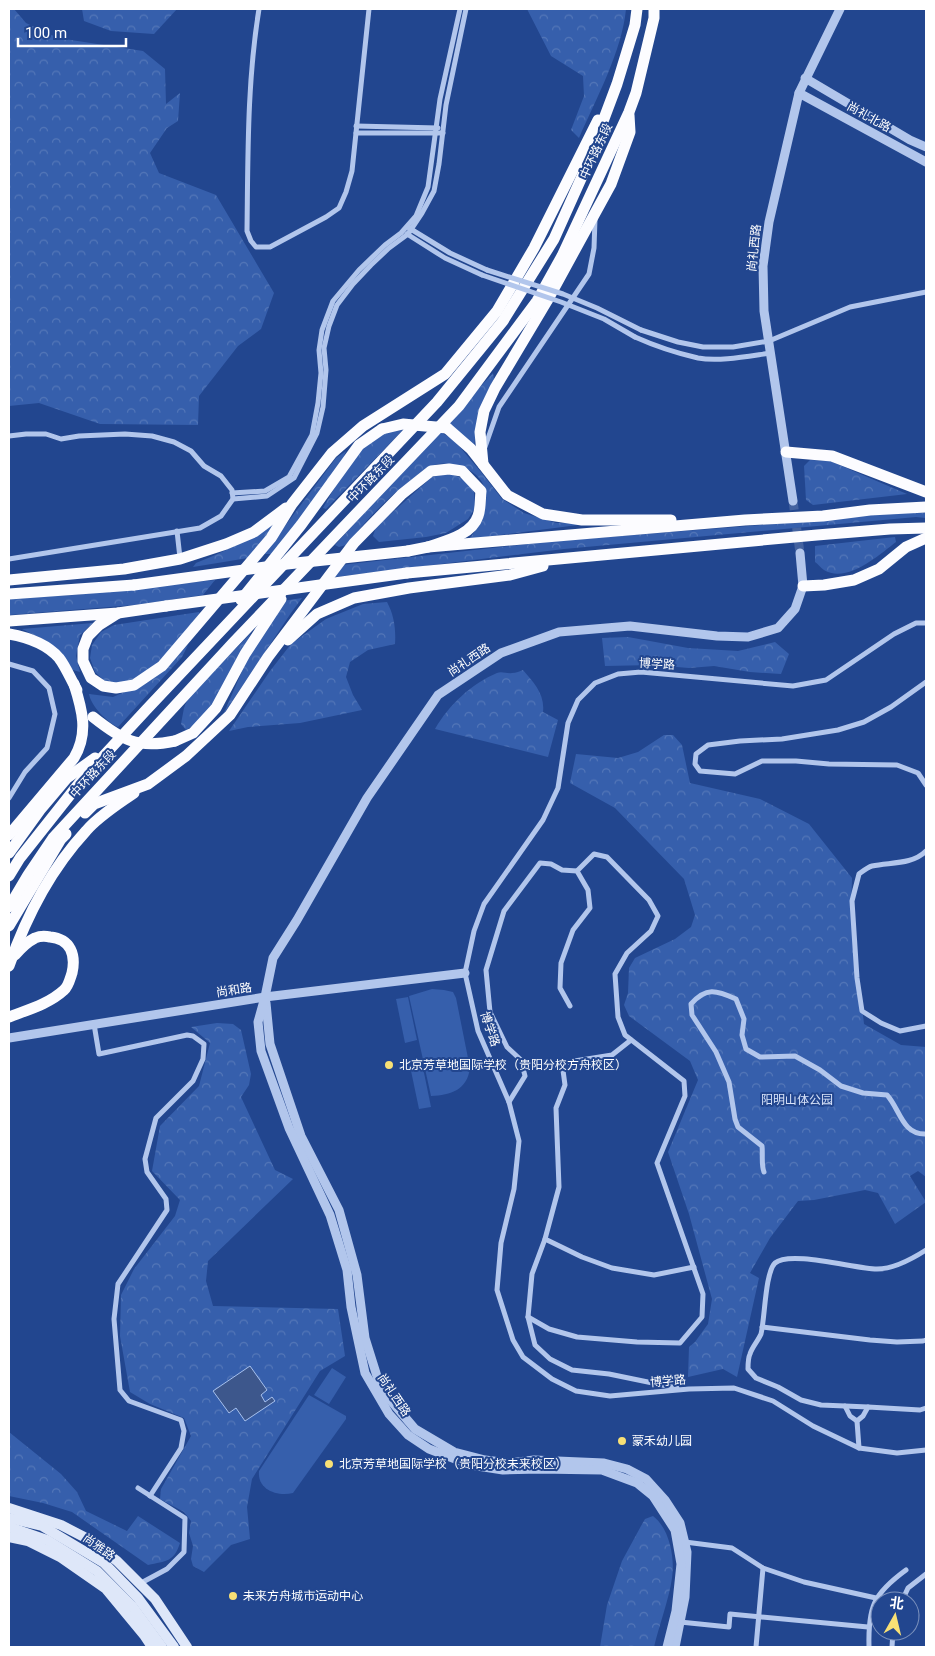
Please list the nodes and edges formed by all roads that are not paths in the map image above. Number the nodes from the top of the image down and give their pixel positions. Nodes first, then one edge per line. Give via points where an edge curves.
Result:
1 (259, 9) edge
2 (369, 9) edge
3 (460, 9) edge
4 (466, 9) edge
5 (637, 9) edge
6 (654, 9) edge
7 (840, 9) edge
8 (805, 78) junction
9 (616, 88) junction
10 (799, 93) junction
11 (629, 112) junction
12 (356, 126) junction
13 (443, 130) junction
14 (435, 131) junction
15 (356, 133) junction
16 (926, 147) edge
17 (926, 162) edge
18 (596, 214) junction
19 (409, 230) junction
20 (516, 279) junction
21 (926, 292) edge
22 (769, 342) junction
23 (771, 353) junction
24 (9, 436) edge
25 (786, 452) junction
26 (482, 460) junction
27 (926, 492) edge
28 (233, 496) junction
29 (793, 501) tunnel mouth
30 (292, 504) junction
31 (926, 507) edge
32 (745, 520) junction
33 (926, 528) edge
34 (177, 532) junction
35 (926, 538) edge
36 (428, 547) junction
37 (800, 553) tunnel mouth
38 (574, 557) junction
39 (9, 559) edge
40 (180, 559) junction
41 (294, 579) junction
42 (9, 580) edge
43 (803, 586) junction
44 (9, 594) edge
45 (118, 613) junction
46 (9, 622) edge
47 (926, 624) edge
48 (9, 634) edge
49 (268, 658) junction
50 (9, 664) edge
51 (188, 665) junction
52 (926, 682) edge
53 (74, 684) junction
54 (113, 746) junction
55 (148, 784) junction
56 (926, 785) edge
57 (9, 798) edge
58 (9, 834) edge
59 (926, 851) edge
60 (9, 853) edge
61 (577, 872) junction
62 (9, 876) edge
63 (9, 907) edge
64 (9, 926) edge
65 (10, 963) edge
66 (465, 973) junction
67 (265, 997) junction
68 (570, 1006) dead end
69 (9, 1017) edge
70 (94, 1024) junction
71 (926, 1026) edge
72 (9, 1038) edge
73 (631, 1040) junction
74 (509, 1102) junction
75 (926, 1134) edge
76 (764, 1172) dead end
77 (545, 1239) junction
78 (926, 1250) edge
79 (694, 1267) junction
80 (528, 1316) junction
81 (762, 1327) junction
82 (926, 1340) edge
83 (682, 1389) junction
84 (845, 1406) junction
85 (868, 1407) junction
86 (926, 1408) edge
87 (857, 1421) junction
88 (859, 1448) junction
89 (926, 1450) edge
90 (138, 1488) dead end
91 (150, 1496) junction
92 (9, 1508) edge
93 (9, 1518) edge
94 (9, 1527) edge
95 (9, 1537) edge
96 (684, 1542) junction
97 (763, 1568) junction
98 (906, 1570) dead end
99 (926, 1574) edge
100 (140, 1583) junction
101 (882, 1591) edge
102 (907, 1591) edge
103 (870, 1597) edge
104 (870, 1616) edge
105 (760, 1617) junction
106 (680, 1622) junction
107 (868, 1627) junction
108 (152, 1647) edge
109 (162, 1647) edge
110 (174, 1647) edge
111 (187, 1647) edge
112 (667, 1647) edge
113 (674, 1647) edge
114 (756, 1647) edge
115 (869, 1647) edge

1 - 15 street via 254,35 247,231 256,247 270,247 339,208 352,171
2 - 12 street
3 - 14 street
4 - 13 street
5 - 9 highway, 中环路东段
6 - 11 highway, 中环路东段
7 - 8 street, 尚礼西路
8 - 10 street, 尚礼西路
8 - 16 street, 尚礼北路
9 - 20 highway via 587,138
9 - 51 highway, 中环路东段 via 554,239 503,321 438,402
10 - 17 street, 尚礼北路
10 - 22 street, 尚礼西路 via 769,222 763,266 764,311
11 - 18 highway via 630,132
11 - 41 highway, 中环路东段 via 562,256 537,301 459,406
12 - 14 street
12 - 15 street
13 - 14 street
13 - 19 street via 434,191
14 - 15 street
14 - 19 street via 428,186
18 - 26 highway via 495,388 484,412 480,432
18 - 26 street via 589,274 499,407
19 - 20 street, bridge via 487,270
19 - 23 street, bridge via 445,258 482,275 604,319 659,347 699,358 739,358
19 - 28 street via 385,245 333,301 322,330 318,403 312,435 289,477 265,491
19 - 28 street via 370,265 337,305 324,348 323,407 317,433 294,478 267,496
20 - 22 street, bridge via 563,294 641,330 678,342 704,347
20 - 30 highway via 497,311 445,374 363,426 332,453
21 - 22 street via 850,307
22 - 23 street, 尚礼西路
23 - 25 street, 尚礼西路
24 - 28 street via 46,434 61,439 125,434 152,436 191,451 204,466 221,476
25 - 27 highway via 832,456
25 - 29 street, 尚礼西路
26 - 32 highway via 507,496 543,514 582,520
26 - 51 highway, bridge via 446,428 403,424 382,429 359,445 301,525
28 - 34 street via 222,516 200,528
30 - 40 highway via 254,532
30 - 45 highway via 271,538 162,666 134,685 116,688 103,686 91,678 82,661 88,636
31 - 32 highway
32 - 36 highway
33 - 38 highway
34 - 39 street
34 - 40 street
35 - 43 highway via 906,547 879,569 854,580
36 - 44 highway, bridge via 134,585
36 - 49 highway via 455,538 470,528 478,517 481,491 462,471 449,468 431,471 402,494 354,544
37 - 43 street, 尚礼西路
38 - 45 highway, bridge via 407,573
38 - 49 highway via 510,575 354,598 316,614
40 - 42 highway
41 - 53 highway, bridge via 245,654 216,708 194,733 175,741 148,744 117,736 93,718
41 - 63 highway, 中环路东段 via 53,838
43 - 67 street, 尚礼西路 via 795,609 778,628 756,635 716,636 630,626 559,632 501,653 438,695 367,798 273,958
45 - 46 highway
47 - 66 street, 博学路 via 916,623 894,634 826,680 793,686 641,672 618,674 595,683 578,700 568,723 558,788 543,820 484,904
48 - 53 highway via 44,646 59,658
49 - 55 highway via 230,715 186,756
50 - 57 street via 33,671 49,688 55,714 47,748 25,772
51 - 54 highway, 中环路东段
52 - 56 street via 891,708 864,722 838,730 782,739 708,745 696,754 695,764 700,771 735,774 762,761 897,765 918,773
53 - 58 highway via 83,713 80,749
54 - 60 highway via 67,778
54 - 62 highway, 中环路东段 via 85,776
55 - 64 highway via 94,804 61,839
55 - 65 highway via 110,810 65,856 19,936
59 - 71 street via 905,862 871,866 858,874 852,901 862,1011 900,1031
61 - 68 street via 588,890 590,908 573,930 560,963 560,988
61 - 73 street via 594,854 607,857 649,900 658,916 651,931 627,953 616,974 618,1017 625,1035
61 - 74 street via 540,863 504,911 486,970 490,1012 507,1047 521,1060 525,1076
65 - 69 highway via 22,947 44,936 60,938 73,956 66,989 52,999
66 - 67 street, 尚和路
66 - 74 street, 博学路 via 478,1031
67 - 70 street, 尚和路
67 - 96 street, 尚礼西路 via 270,1044 300,1136 339,1210 357,1275 365,1338 381,1389 416,1429 454,1452 510,1463 534,1460 604,1463 627,1469 646,1479 665,1500 680,1523
67 - 112 street, 尚礼西路 via 258,1022 261,1051 289,1128 330,1215 347,1270 365,1373 389,1414 408,1435 429,1449 471,1465 503,1470 602,1470 637,1483 653,1496 675,1530 680,1564 676,1611
70 - 72 street, 尚和路
70 - 91 street via 99,1054 187,1035 204,1044 203,1059 192,1081 156,1118 145,1159 147,1172 166,1199 167,1210 118,1284 114,1319 120,1390 129,1401 180,1420 184,1431 181,1448
73 - 77 street via 612,1055 562,1063 565,1085 556,1108 559,1187
73 - 79 street via 684,1081 685,1096 657,1162
74 - 83 street, 博学路 via 518,1142 514,1189 501,1243 496,1290 513,1340 523,1357 552,1379 576,1391 610,1396
75 - 76 street via 902,1123 894,1103 886,1095 840,1086 795,1056 760,1057 746,1049 742,1035 744,1019 736,999 721,992 708,992 691,1004 692,1015 716,1052 729,1082 738,1127 762,1146
77 - 79 street via 612,1268 654,1275
77 - 80 street via 532,1274
78 - 81 street via 896,1265 877,1269 785,1258 775,1263 770,1272
79 - 80 street via 703,1294 702,1317 680,1343 577,1337 549,1329
80 - 83 street via 535,1345 550,1359 572,1370
81 - 82 street via 897,1342
81 - 84 street via 749,1354 748,1369 756,1378 801,1400
83 - 88 street, 博学路 via 734,1388 773,1401 813,1426
84 - 85 street
84 - 87 street
85 - 86 street
85 - 87 street
87 - 88 street
88 - 89 street, 博学路 via 896,1453
90 - 91 street
91 - 100 street via 185,1518 184,1552 167,1569
92 - 100 main road via 61,1525 88,1538
93 - 110 main road, 尚雅路 via 42,1526 104,1563 138,1598
94 - 109 main road, 尚雅路 via 47,1540 97,1571 132,1606
95 - 108 main road via 28,1541 60,1557 106,1589
96 - 97 street via 732,1548
96 - 106 street, 尚礼西路 via 687,1552 686,1597
97 - 103 street via 804,1582
97 - 105 street
98 - 101 street
99 - 102 street
100 - 111 main road via 155,1599
104 - 107 street
105 - 106 street via 730,1614 729,1626
105 - 107 street
105 - 114 street
106 - 113 street, 尚礼西路
107 - 115 street

